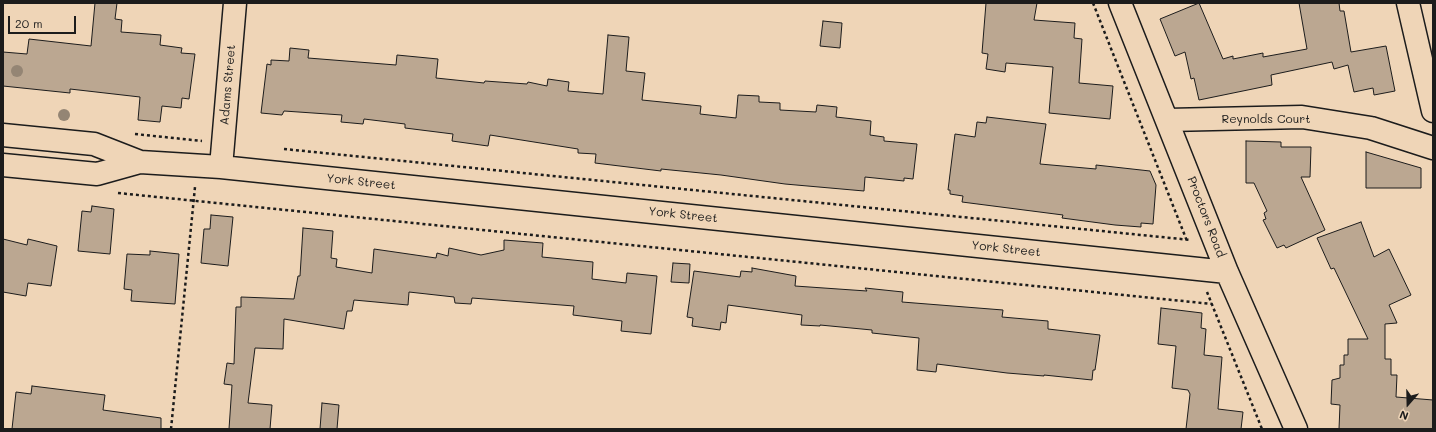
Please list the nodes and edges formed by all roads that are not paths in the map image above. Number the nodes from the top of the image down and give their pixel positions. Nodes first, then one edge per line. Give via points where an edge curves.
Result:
1 (235, 3) edge
2 (1120, 3) edge
3 (1408, 3) edge
4 (1433, 111) edge
5 (1168, 120) junction
6 (3, 135) edge
7 (1433, 148) edge
8 (140, 162) junction
9 (3, 165) edge
10 (221, 167) junction
11 (1227, 272) junction
12 (1296, 429) edge

1 - 10 street, Adams Street
2 - 5 street, Proctors Road
3 - 4 street
5 - 7 street, Reynolds Court via 1302,117 1371,128
5 - 11 street, Proctors Road
6 - 8 street, York Street via 94,144
8 - 9 street, York Street via 97,174
8 - 10 street, York Street
10 - 11 street, York Street
11 - 12 street, Proctors Road

